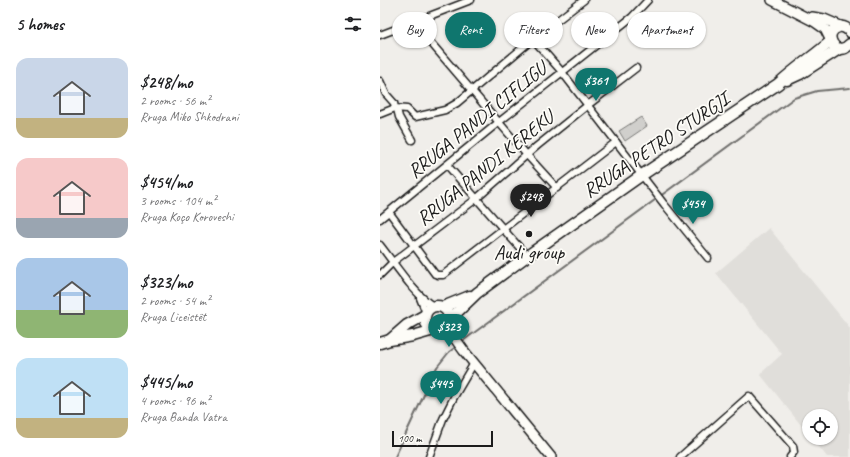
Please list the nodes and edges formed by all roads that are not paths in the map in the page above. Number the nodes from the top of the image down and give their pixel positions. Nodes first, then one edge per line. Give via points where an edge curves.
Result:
1 (471, 0) edge
2 (584, 0) edge
3 (648, 0) edge
4 (772, 0) edge
5 (437, 14) edge
6 (803, 14) junction
7 (563, 16) edge
8 (849, 30) edge
9 (392, 31) edge
10 (380, 35) edge
11 (830, 40) junction
12 (850, 44) edge
13 (435, 48) edge
14 (522, 48) edge
15 (541, 48) edge
16 (839, 49) junction
17 (636, 68) dead end
18 (562, 72) junction
19 (380, 82) edge
20 (778, 84) junction
21 (472, 91) junction
22 (588, 105) junction
23 (396, 108) junction
24 (380, 114) edge
25 (499, 122) junction
26 (412, 140) dead end
27 (616, 142) junction
28 (526, 154) junction
29 (447, 165) junction
30 (642, 175) junction
31 (557, 188) junction
32 (476, 199) junction
33 (389, 212) junction
34 (380, 219) edge
35 (502, 229) junction
36 (380, 245) edge
37 (414, 246) junction
38 (526, 256) junction
39 (708, 258) dead end
40 (393, 262) junction
41 (380, 276) edge
42 (417, 293) junction
43 (477, 293) junction
44 (432, 310) junction
45 (448, 326) junction
46 (434, 330) junction
47 (390, 340) junction
48 (380, 343) edge
49 (474, 362) junction
50 (430, 457) edge
51 (551, 457) edge
52 (680, 457) edge
53 (790, 457) edge

1 - 5 street
2 - 7 street
3 - 18 street, RRUGA PANDI CIFLIGU via 632,17
4 - 6 street
6 - 8 street via 824,19
6 - 11 street via 825,29
8 - 11 main road, RRUGA PETRO STURGJI via 839,27 835,29
9 - 10 street
11 - 16 main road
11 - 20 main road, RRUGA PETRO STURGJI
12 - 16 main road, RRUGA PETRO STURGJI
13 - 21 street
14 - 21 street
15 - 18 street
16 - 20 main road, RRUGA PETRO STURGJI via 800,74
17 - 22 street, RRUGA PANDI KEREKU
18 - 22 street
18 - 25 street, RRUGA PANDI CIFLIGU
19 - 23 street
20 - 30 main road, RRUGA PETRO STURGJI
21 - 23 street via 445,110 414,117 407,109
21 - 25 street
22 - 27 street
22 - 28 street, RRUGA PANDI KEREKU
23 - 24 street
23 - 26 street
25 - 28 street
25 - 29 street, RRUGA PANDI CIFLIGU
27 - 30 street
27 - 31 street
28 - 31 street
28 - 32 street, RRUGA PANDI KEREKU
29 - 32 street
29 - 33 street, RRUGA PANDI CIFLIGU
30 - 38 main road, RRUGA PETRO STURGJI
30 - 39 street
31 - 35 street
32 - 35 street
32 - 37 street, RRUGA PANDI KEREKU
33 - 34 street, RRUGA PANDI CIFLIGU
33 - 37 street
35 - 37 street via 443,275 435,274
35 - 38 street
36 - 40 street
37 - 40 street, RRUGA PANDI KEREKU
38 - 43 main road, RRUGA PETRO STURGJI
40 - 41 street, RRUGA PANDI KEREKU
40 - 42 street
42 - 44 street
42 - 44 street via 423,303
43 - 44 main road, RRUGA PETRO STURGJI
43 - 45 main road, RRUGA PETRO STURGJI
44 - 45 main road via 448,312
44 - 46 main road via 426,324
44 - 47 main road, RRUGA PETRO STURGJI via 407,325
45 - 46 main road
45 - 49 street
46 - 47 main road
47 - 48 main road
49 - 50 street via 454,397
49 - 51 street
52 - 53 street via 749,396 792,446 794,452

